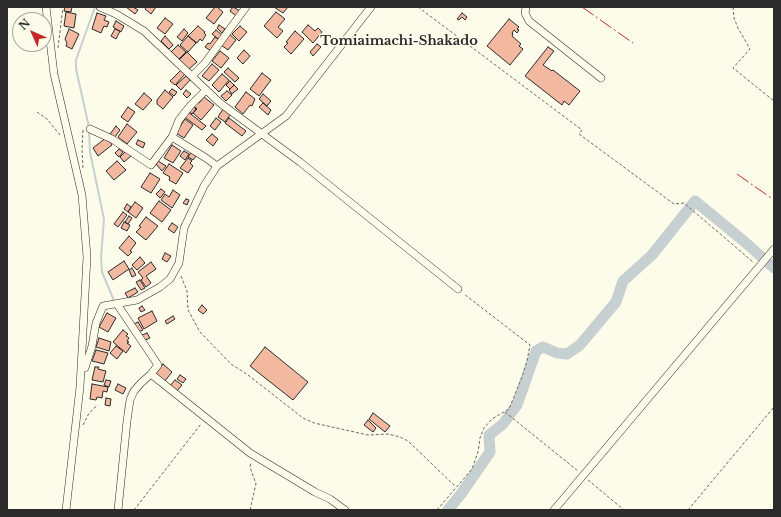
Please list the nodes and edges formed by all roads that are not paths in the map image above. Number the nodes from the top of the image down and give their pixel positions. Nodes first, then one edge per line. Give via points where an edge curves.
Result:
1 (46, 7) edge
2 (100, 7) edge
3 (246, 7) edge
4 (371, 7) edge
5 (526, 7) edge
6 (192, 76) junction
7 (601, 78) dead end
8 (206, 90) junction
9 (89, 129) road end
10 (262, 134) junction
11 (172, 137) junction
12 (217, 166) junction
13 (772, 252) edge
14 (458, 289) road end
15 (115, 304) junction
16 (151, 374) junction
17 (80, 387) junction
18 (66, 510) edge
19 (118, 510) edge
20 (345, 510) edge
21 (554, 510) edge

1 - 17 street via 54,74 82,195 86,229 87,257
2 - 6 street via 144,31
3 - 6 street via 205,63
4 - 10 street via 286,116
5 - 7 street via 525,13 529,21
6 - 8 street
8 - 10 street
8 - 11 street via 179,120
9 - 11 street via 112,139 151,165
10 - 12 street
10 - 14 street
11 - 12 street
12 - 15 street via 204,186 184,228 179,263 170,278 137,300
13 - 21 street
15 - 16 street via 142,347 158,365
15 - 17 street via 103,306 100,311
16 - 19 street via 128,398
16 - 20 street via 251,454
17 - 18 street

